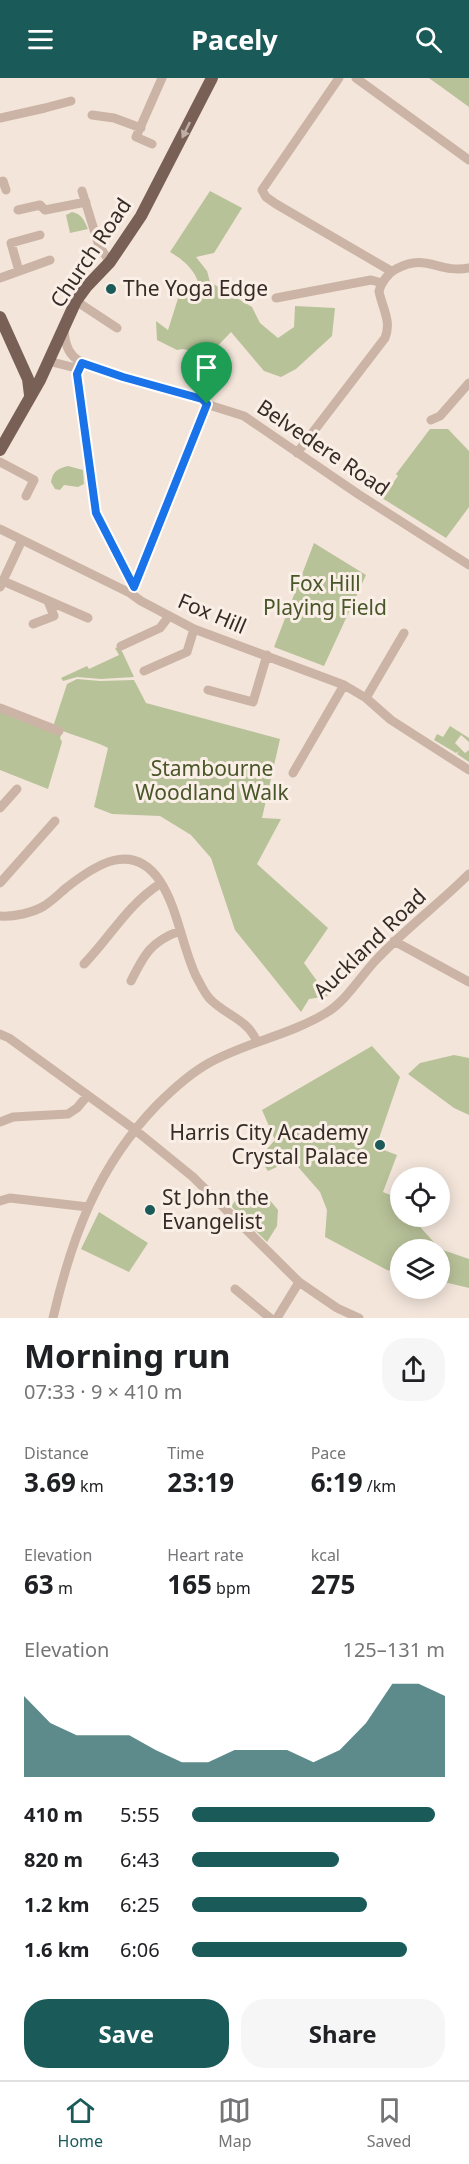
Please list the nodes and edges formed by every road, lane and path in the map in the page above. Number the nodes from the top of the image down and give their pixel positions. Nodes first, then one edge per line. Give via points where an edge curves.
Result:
1 (161, 78) edge
2 (212, 78) edge
3 (339, 78) edge
4 (356, 78) edge
5 (71, 100) dead end
6 (92, 115) dead end
7 (0, 118) edge
8 (141, 128) junction
9 (152, 144) dead end
10 (469, 160) edge
11 (82, 191) dead end
12 (86, 202) junction
13 (18, 210) dead end
14 (40, 235) dead end
15 (50, 260) dead end
16 (110, 262) junction
17 (469, 268) edge
18 (19, 271) junction
19 (391, 272) junction
20 (0, 278) edge
21 (382, 283) junction
22 (276, 298) dead end
23 (76, 301) junction
24 (1, 322) edge
25 (117, 328) dead end
26 (64, 330) junction
27 (47, 363) junction
28 (82, 365) junction
29 (24, 369) junction
30 (469, 383) edge
31 (30, 395) junction
32 (207, 404) junction
33 (431, 420) dead end
34 (0, 450) edge
35 (297, 453) junction
36 (0, 462) edge
37 (26, 496) dead end
38 (0, 529) edge
39 (22, 540) junction
40 (469, 563) edge
41 (1, 584) edge
42 (132, 590) junction
43 (48, 601) junction
44 (169, 616) junction
45 (88, 618) dead end
46 (33, 624) dead end
47 (194, 630) junction
48 (404, 633) dead end
49 (121, 646) dead end
50 (267, 655) junction
51 (144, 671) dead end
52 (344, 685) junction
53 (208, 690) dead end
54 (366, 698) junction
55 (0, 708) edge
56 (59, 731) dead end
57 (469, 770) edge
58 (293, 773) dead end
59 (16, 789) dead end
60 (0, 808) edge
61 (55, 822) dead end
62 (469, 874) edge
63 (161, 883) junction
64 (0, 884) edge
65 (0, 916) edge
66 (180, 931) junction
67 (394, 942) junction
68 (84, 964) dead end
69 (131, 981) dead end
70 (469, 982) edge
71 (0, 1034) edge
72 (256, 1042) junction
73 (87, 1096) junction
74 (0, 1122) edge
75 (134, 1129) junction
76 (0, 1201) edge
77 (88, 1207) junction
78 (299, 1282) junction
79 (235, 1289) dead end
80 (53, 1318) edge
81 (270, 1318) edge
82 (278, 1318) edge
83 (358, 1318) edge

1 - 8 street
2 -> 16 main road, Church Road via 141,216
3 - 19 street via 268,179 263,194
4 - 10 street
5 - 7 street
6 - 8 street
8 - 9 street via 136,137
11 - 12 street
12 - 13 street via 45,210 40,206
12 - 16 street via 99,246
14 - 18 street via 11,243
15 - 18 street
16 - 23 main road, Church Road
17 - 19 street via 456,270 415,261
18 - 20 street
19 - 21 street
21 - 22 street via 371,280
21 - 35 street via 379,291 387,318 385,338
23 - 25 street
23 - 26 main road, Church Road
24 - 29 main road
26 - 27 main road, Church Road
26 - 28 street via 69,350
27 - 28 street, Belvedere Road
27 - 29 main road
27 - 31 main road, Church Road
28 - 32 street, Belvedere Road via 202,399
28 - 42 street via 77,374 96,513
29 - 31 main road
30 - 33 street via 440,416
31 - 34 main road, Church Road
32 - 35 street, Belvedere Road via 244,416
32 - 42 street
35 - 40 street, Belvedere Road
36 - 37 street via 34,480
38 - 39 street, Fox Hill
39 - 41 street
39 - 42 street, Fox Hill
41 - 43 street
42 - 44 street, Fox Hill
43 - 45 street
43 - 46 street via 54,616
44 - 47 street, Fox Hill
44 - 49 street via 160,628
47 - 50 street, Fox Hill
47 - 51 street via 187,652
48 - 54 street
50 - 52 street, Fox Hill
50 - 53 street via 253,702
52 - 54 street, Fox Hill
52 - 58 street
54 - 57 street, Fox Hill via 391,720
55 - 56 street
59 - 60 street
61 - 64 street
62 - 67 street, Auckland Road
63 - 65 street via 142,863 127,859 106,862 45,906
63 - 66 street
63 - 68 street via 143,894
66 - 69 street via 148,950
66 - 72 street via 191,964 210,1000 244,1023
67 - 70 street
67 - 72 street, Auckland Road via 327,1013
71 - 73 street
72 - 75 street, Auckland Road via 193,1072
73 - 74 street via 68,1114 13,1117
73 - 75 street
75 - 77 street, Auckland Road
75 - 78 street via 193,1177
76 - 77 street via 10,1198
77 - 80 street, Auckland Road via 70,1254
78 - 82 street
78 - 83 street
79 - 81 street

